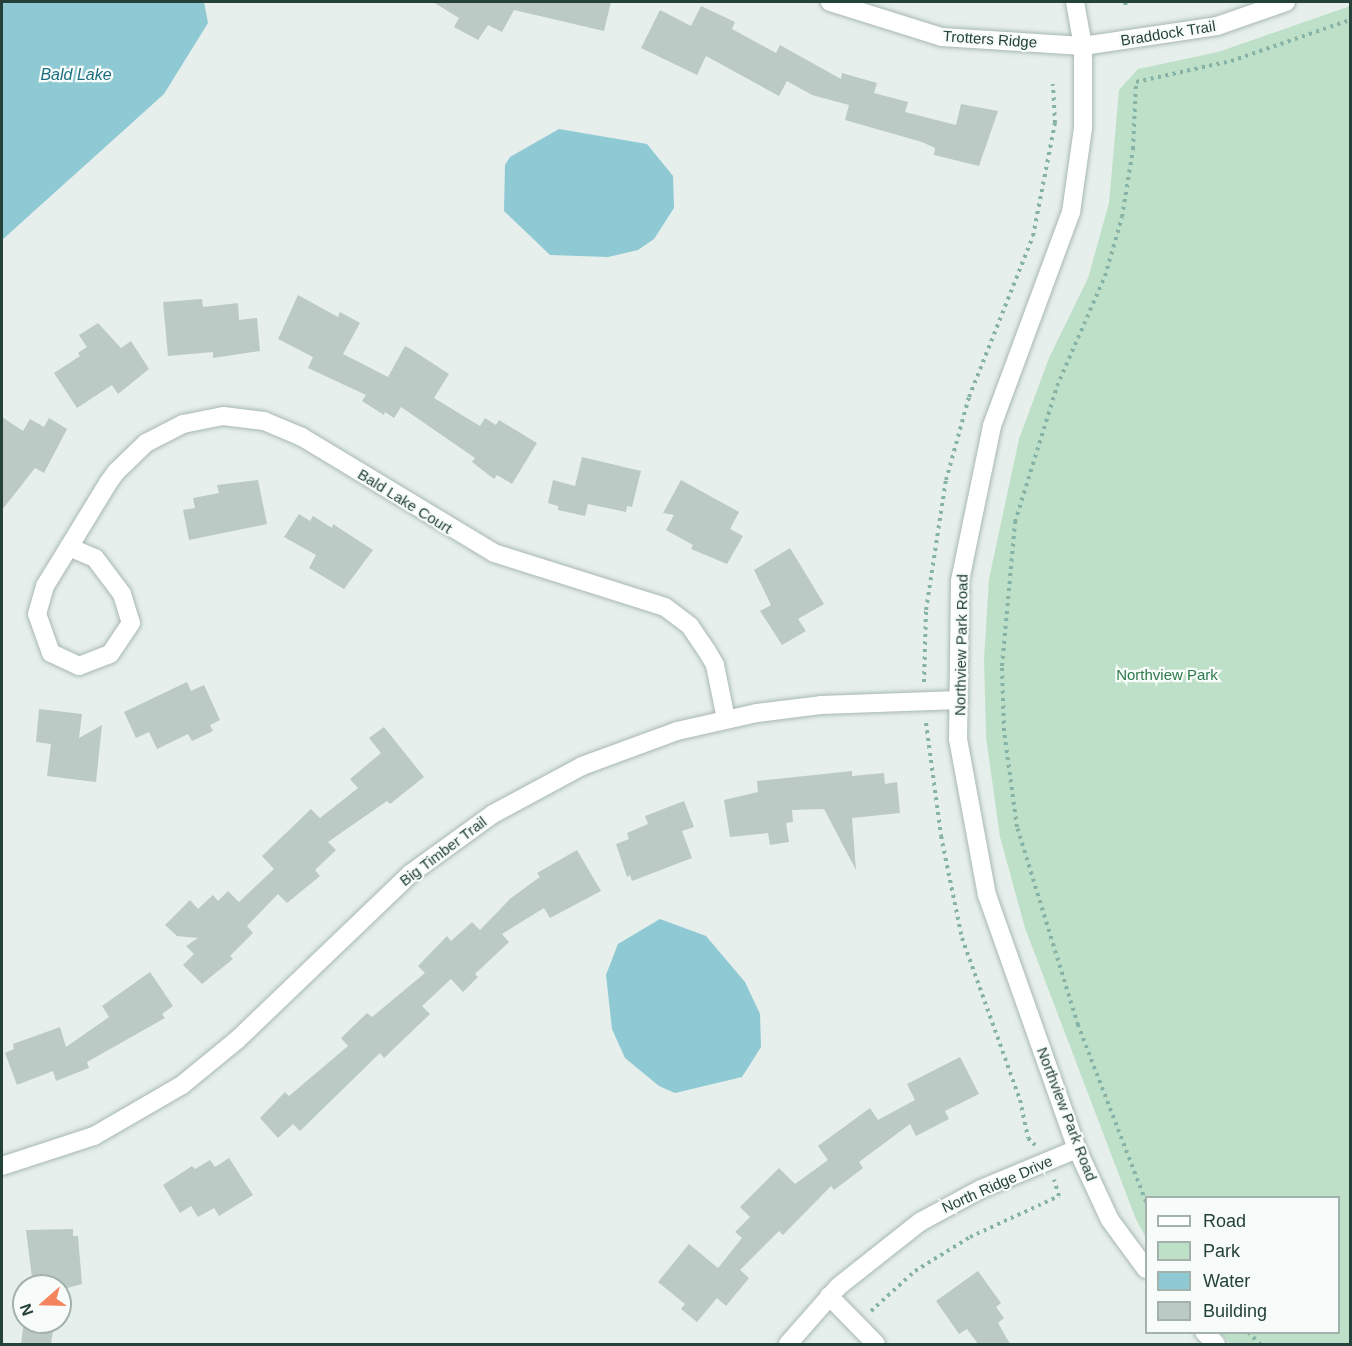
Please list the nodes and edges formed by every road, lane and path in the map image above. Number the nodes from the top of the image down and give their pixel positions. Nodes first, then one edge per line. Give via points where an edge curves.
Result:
1 (830, 2) edge
2 (1075, 2) edge
3 (1286, 2) edge
4 (1350, 20) edge
5 (1083, 46) junction
6 (69, 546) junction
7 (959, 700) junction
8 (726, 719) junction
9 (1077, 1149) junction
10 (2, 1166) edge
11 (1059, 1196) dead end
12 (1145, 1199) edge
13 (1145, 1268) edge
14 (829, 1296) junction
15 (858, 1326) junction
16 (788, 1344) edge
17 (876, 1344) edge

1 - 5 street, Trotters Ridge via 942,37
2 - 5 street, Northview Park Road
3 - 5 street, Braddock Trail via 1217,26
4 - 12 path via 1232,61 1136,82 1133,149 1122,217 1105,276 1057,386 1015,522 1002,666 1006,751 1017,827 1078,1025
5 - 7 street, Northview Park Road via 1083,128 1071,212 992,426 960,581
6 - 6 street, Bald Lake Court via 45,586 37,614 51,653 79,666 110,654 131,623 122,594 95,558
6 - 8 street, Bald Lake Court via 116,472 152,439 183,424 210,417 264,421 302,437 494,553 665,607 690,626 715,665
7 - 8 street, Big Timber Trail via 821,705
7 - 9 street, Northview Park Road via 958,739 987,895
8 - 10 street, Big Timber Trail via 628,747 537,788 493,814 410,874 237,1040 182,1085 94,1136
9 - 13 street, Northview Park Road via 1110,1220
9 - 14 street, North Ridge Drive via 949,1204 891,1241
11 - 15 path via 1004,1219 915,1271
14 - 15 street
14 - 16 street, North Ridge Drive
15 - 17 street

